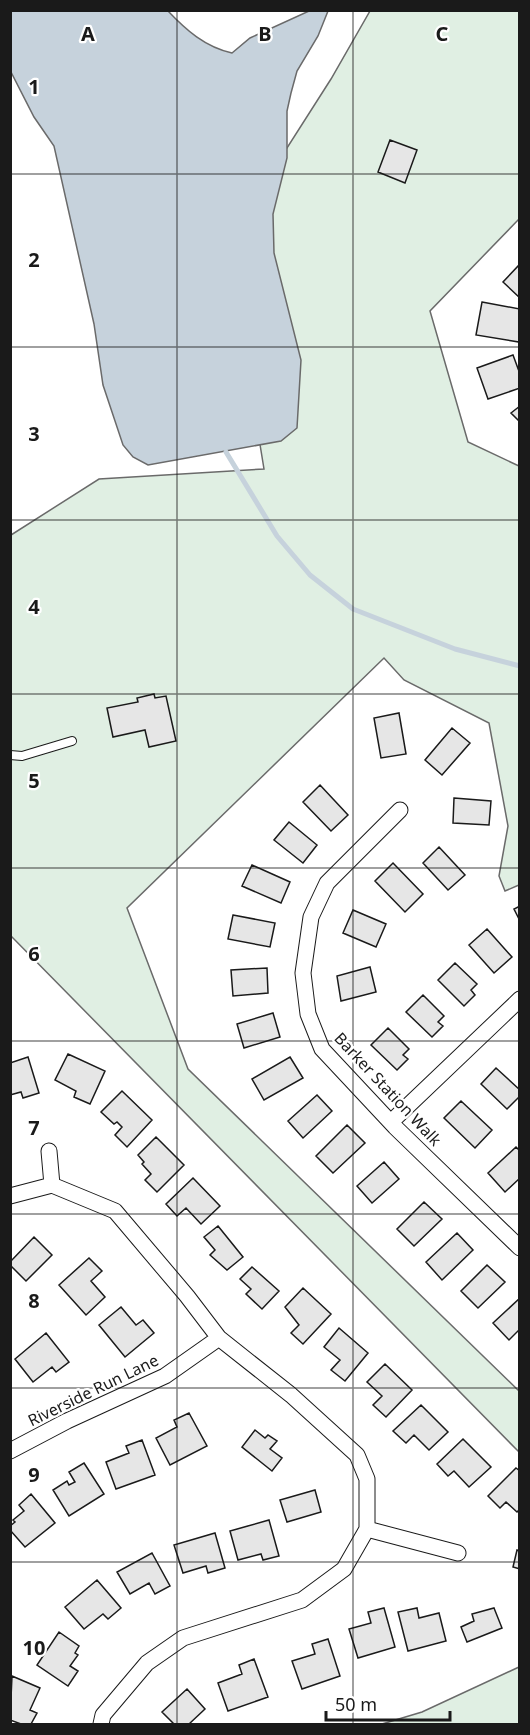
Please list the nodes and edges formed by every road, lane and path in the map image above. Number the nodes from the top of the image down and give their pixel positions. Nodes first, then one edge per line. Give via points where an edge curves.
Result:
1 (72, 741) dead end
2 (10, 755) edge
3 (400, 810) dead end
4 (519, 999) edge
5 (391, 1122) junction
6 (49, 1151) dead end
7 (52, 1185) junction
8 (10, 1196) edge
9 (519, 1248) edge
10 (219, 1338) junction
11 (10, 1451) edge
12 (367, 1529) junction
13 (458, 1553) dead end
14 (101, 1725) edge

1 - 2 lane via 22,756
3 - 5 street, Barker Station Walk via 327,883 311,916 303,973 308,1014 322,1049
4 - 5 street
5 - 9 street, Barker Station Walk
6 - 7 street
7 - 8 street
7 - 10 street via 115,1211
10 - 11 street, Riverside Run Lane via 165,1376
10 - 12 street via 291,1395 357,1455 367,1479
12 - 13 street
12 - 14 street via 344,1569 302,1600 183,1638 147,1663 104,1715

